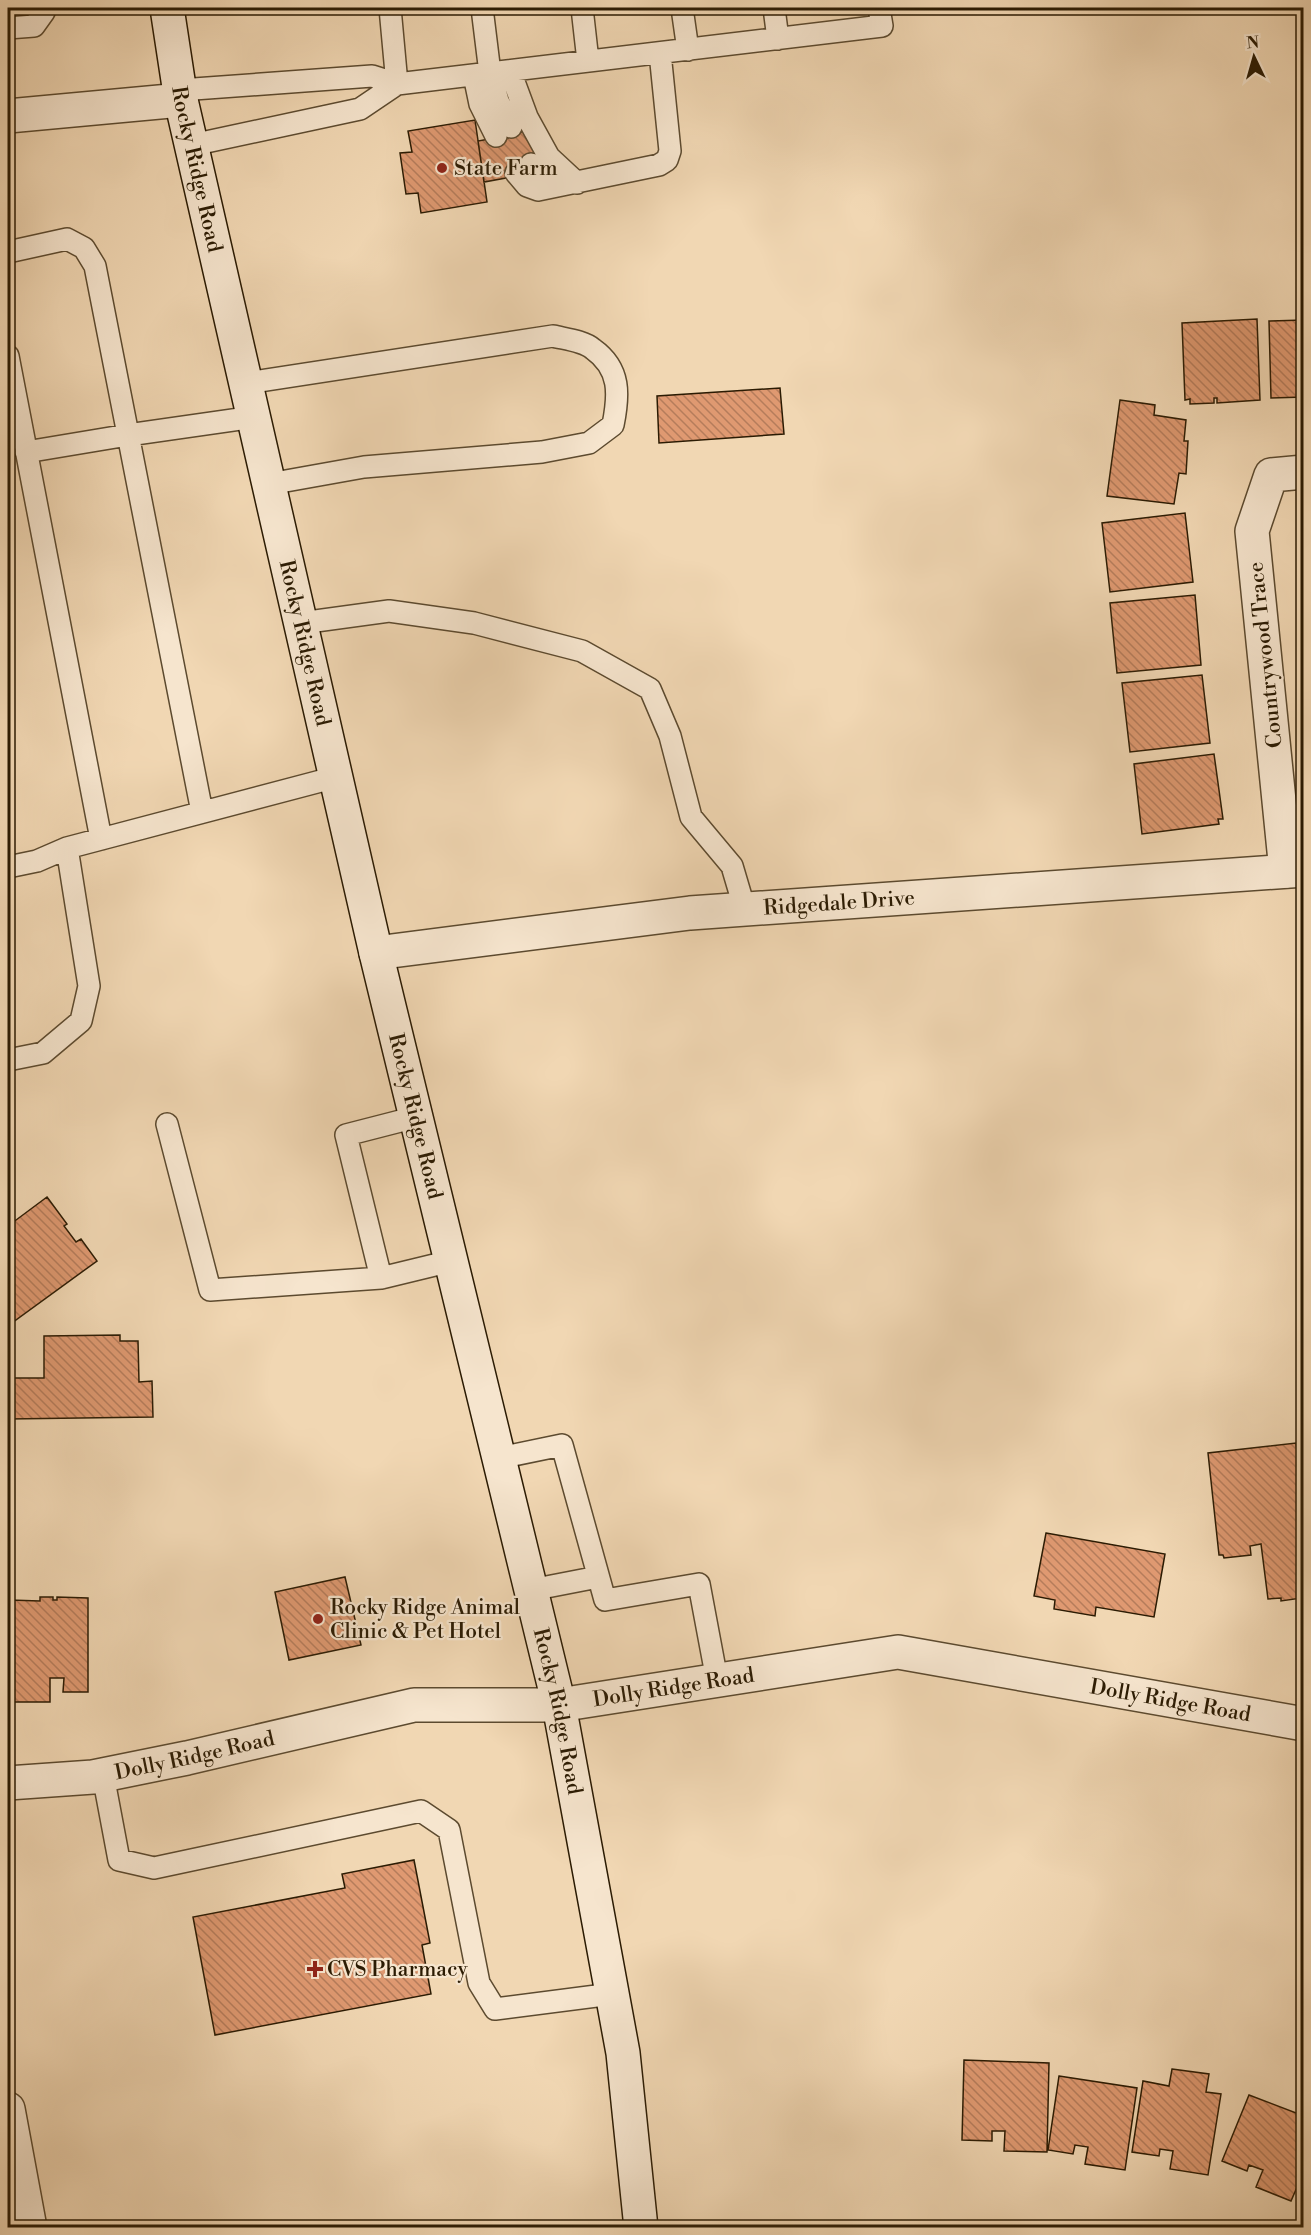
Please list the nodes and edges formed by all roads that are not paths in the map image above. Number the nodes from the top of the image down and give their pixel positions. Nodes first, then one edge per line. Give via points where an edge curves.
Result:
1 (44, 8) edge
2 (167, 8) edge
3 (390, 8) edge
4 (482, 8) edge
5 (582, 8) edge
6 (682, 8) edge
7 (774, 8) edge
8 (880, 17) edge
9 (8, 28) edge
10 (778, 39) junction
11 (688, 50) junction
12 (660, 53) junction
13 (588, 62) junction
14 (491, 73) junction
15 (397, 84) junction
16 (181, 95) junction
17 (8, 116) edge
18 (504, 131) dead end
19 (192, 145) junction
20 (524, 169) dead end
21 (577, 183) junction
22 (8, 252) edge
23 (8, 356) edge
24 (246, 383) junction
25 (254, 417) junction
26 (128, 435) junction
27 (26, 452) junction
28 (1304, 472) edge
29 (269, 484) junction
30 (301, 623) junction
31 (336, 777) junction
32 (202, 812) junction
33 (101, 839) junction
34 (67, 848) junction
35 (8, 867) edge
36 (1295, 871) edge
37 (744, 910) junction
38 (376, 953) junction
39 (8, 1060) edge
40 (416, 1117) junction
41 (167, 1124) dead end
42 (451, 1261) junction
43 (381, 1278) junction
44 (499, 1458) junction
45 (598, 1576) junction
46 (531, 1590) junction
47 (717, 1680) junction
48 (559, 1705) junction
49 (1304, 1724) edge
50 (103, 1775) junction
51 (8, 1783) edge
52 (612, 1994) junction
53 (8, 2109) edge
54 (30, 2228) edge
55 (641, 2228) edge

1 - 9 lane via 34,26
2 - 16 street, Rocky Ridge Road
3 - 15 lane
4 - 14 lane
5 - 13 lane
6 - 11 lane
7 - 10 lane
8 - 10 lane
10 - 11 lane
11 - 12 lane
12 - 13 lane
12 - 21 lane via 670,151 666,160 659,165
13 - 14 lane
14 - 15 lane
14 - 18 lane via 480,105
14 - 21 lane via 527,117 549,157
15 - 16 lane via 372,76
15 - 19 lane via 360,108
16 - 17 street
16 - 19 street, Rocky Ridge Road
19 - 24 street, Rocky Ridge Road
20 - 21 lane via 527,186 538,190
22 - 26 lane via 67,239 84,248 95,266
23 - 27 lane
24 - 25 street, Rocky Ridge Road
24 - 29 lane via 553,336 592,348 613,370 618,398 613,425 589,443 542,452 364,467
25 - 26 lane
25 - 29 street, Rocky Ridge Road
26 - 27 lane
26 - 32 lane
27 - 33 lane
28 - 36 street, Countrywood Trace via 1271,475 1252,531
29 - 30 street, Rocky Ridge Road
30 - 31 street, Rocky Ridge Road
30 - 37 lane via 389,611 474,623 582,651 650,689 670,736 691,817 732,866
31 - 32 lane
31 - 38 street, Rocky Ridge Road
32 - 33 lane
33 - 34 lane
34 - 35 lane via 37,861
34 - 39 lane via 89,986 81,1021 43,1053
36 - 37 street, Ridgedale Drive
37 - 38 street, Ridgedale Drive via 690,913
38 - 40 street, Rocky Ridge Road
40 - 42 street, Rocky Ridge Road
40 - 43 lane via 346,1135
41 - 43 lane via 210,1290
42 - 43 lane
42 - 44 street, Rocky Ridge Road
44 - 45 lane via 562,1445
44 - 46 street, Rocky Ridge Road
45 - 46 lane
45 - 47 lane via 605,1600 699,1584
46 - 48 street, Rocky Ridge Road
47 - 48 street, Dolly Ridge Road
47 - 49 street, Dolly Ridge Road via 898,1652
48 - 50 street, Dolly Ridge Road via 414,1705
48 - 52 street, Rocky Ridge Road
50 - 51 street, Dolly Ridge Road
50 - 52 lane via 119,1860 154,1868 421,1811 449,1830 479,1983 495,2009
52 - 55 street, Rocky Ridge Road via 623,2053
53 - 54 street

